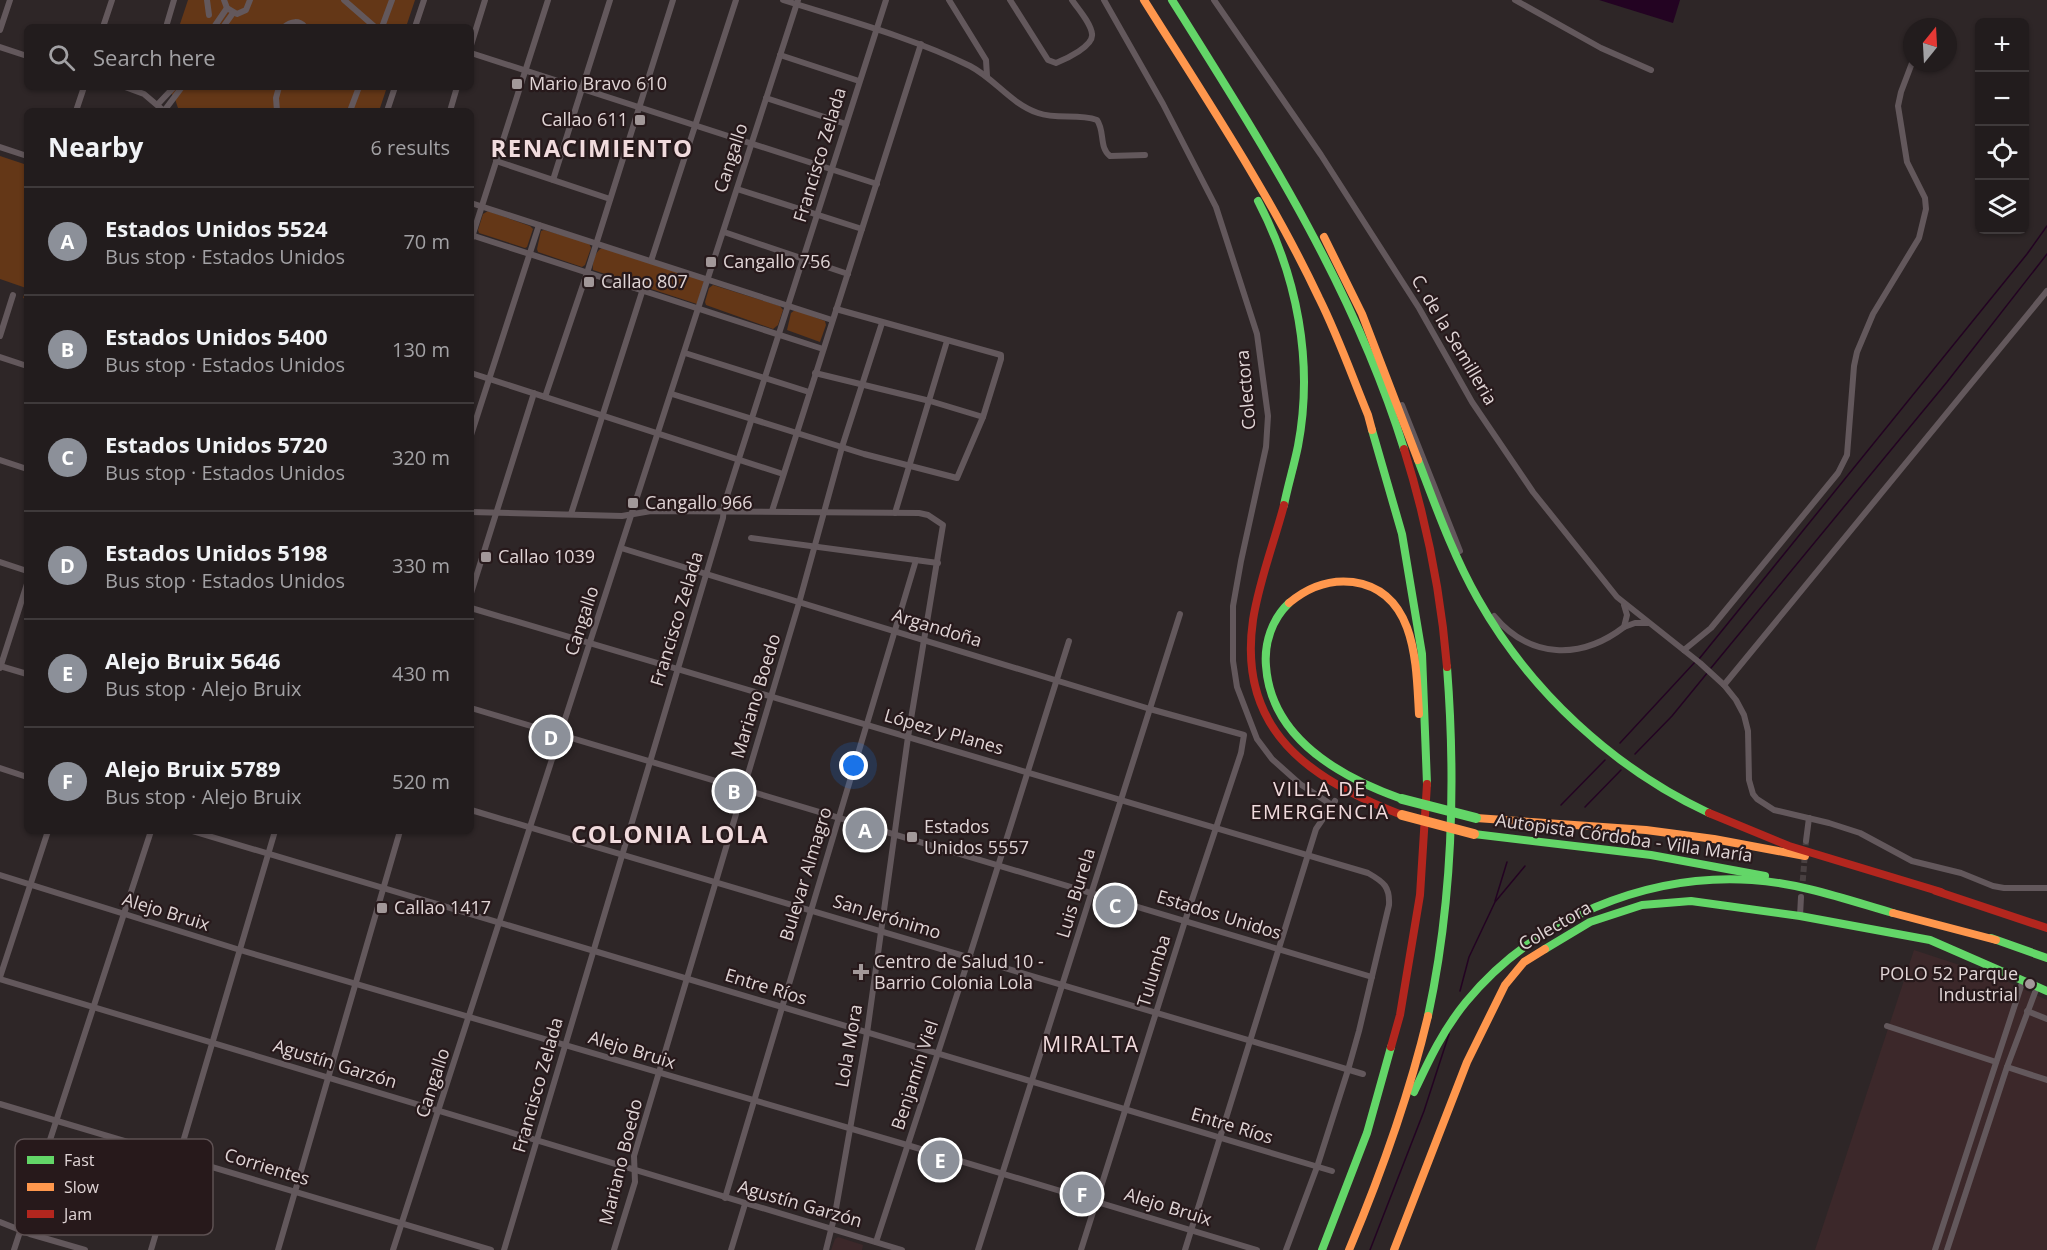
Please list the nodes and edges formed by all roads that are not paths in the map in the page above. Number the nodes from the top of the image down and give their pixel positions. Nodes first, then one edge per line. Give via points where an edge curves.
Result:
1 (10, 0) edge
2 (112, 0) edge
3 (174, 0) edge
4 (207, 0) edge
5 (224, 0) edge
6 (250, 0) edge
7 (344, 0) edge
8 (392, 0) edge
9 (423, 0) edge
10 (486, 0) edge
11 (548, 0) edge
12 (610, 0) edge
13 (673, 0) edge
14 (736, 0) edge
15 (783, 0) edge
16 (886, 0) edge
17 (949, 0) edge
18 (1010, 0) edge
19 (1072, 0) edge
20 (1104, 0) edge
21 (1144, 0) edge
22 (1172, 0) edge
23 (1214, 0) edge
24 (1515, 0) edge
25 (798, 2) edge
26 (4, 7) edge
27 (227, 8) junction
28 (233, 13) junction
29 (209, 15) dead end
30 (104, 24) edge
31 (167, 24) edge
32 (216, 24) edge
33 (225, 24) edge
34 (372, 24) edge
35 (383, 24) edge
36 (416, 24) edge
37 (0, 30) edge
38 (876, 30) junction
39 (474, 36) edge
40 (921, 44) junction
41 (0, 47) edge
42 (474, 54) edge
43 (24, 55) edge
44 (780, 55) junction
45 (525, 70) junction
46 (1651, 70) dead end
47 (1909, 72) edge
48 (987, 76) junction
49 (860, 81) junction
50 (581, 88) junction
51 (83, 90) edge
52 (145, 90) edge
53 (171, 90) edge
54 (180, 90) edge
55 (278, 90) edge
56 (358, 90) edge
57 (394, 90) edge
58 (456, 90) edge
59 (1203, 97) junction
60 (766, 98) junction
61 (158, 104) junction
62 (638, 107) junction
63 (77, 108) edge
64 (161, 108) edge
65 (166, 108) edge
66 (277, 108) edge
67 (351, 108) edge
68 (388, 108) edge
69 (451, 108) edge
70 (846, 124) junction
71 (695, 126) junction
72 (751, 144) junction
73 (0, 147) edge
74 (24, 155) edge
75 (1145, 155) dead end
76 (496, 162) junction
77 (832, 170) junction
78 (1281, 176) junction
79 (553, 180) junction
80 (877, 184) junction
81 (737, 189) junction
82 (610, 199) junction
83 (474, 203) edge
84 (482, 206) junction
85 (817, 215) junction
86 (539, 225) junction
87 (862, 229) junction
88 (474, 231) edge
89 (724, 232) junction
90 (474, 238) edge
91 (596, 243) junction
92 (530, 254) junction
93 (804, 259) junction
94 (651, 261) junction
95 (587, 273) junction
96 (848, 274) junction
97 (708, 279) junction
98 (2047, 291) edge
99 (642, 292) junction
100 (13, 296) dead end
101 (789, 306) junction
102 (836, 309) junction
103 (699, 310) junction
104 (832, 320) junction
105 (882, 322) junction
106 (779, 335) junction
107 (0, 336) edge
108 (947, 340) junction
109 (823, 349) junction
110 (685, 353) junction
111 (0, 357) edge
112 (24, 365) edge
113 (815, 373) junction
114 (474, 374) edge
115 (765, 378) junction
116 (490, 379) junction
117 (1390, 380) junction
118 (862, 384) junction
119 (808, 392) junction
120 (534, 393) junction
121 (672, 394) junction
122 (545, 397) junction
123 (930, 401) junction
124 (602, 415) junction
125 (982, 417) junction
126 (751, 418) junction
127 (474, 426) edge
128 (796, 432) junction
129 (658, 434) junction
130 (842, 447) junction
131 (0, 460) edge
132 (738, 460) junction
133 (910, 465) junction
134 (24, 467) edge
135 (783, 474) junction
136 (724, 511) junction
137 (772, 511) junction
138 (474, 512) edge
139 (496, 512) junction
140 (825, 513) junction
141 (895, 513) junction
142 (571, 514) junction
143 (633, 514) junction
144 (751, 538) dead end
145 (816, 546) junction
146 (621, 548) junction
147 (916, 560) junction
148 (0, 562) edge
149 (938, 563) junction
150 (24, 571) edge
151 (706, 574) junction
152 (474, 583) edge
153 (24, 593) edge
154 (799, 603) junction
155 (1624, 604) junction
156 (474, 609) edge
157 (1180, 614) dead end
158 (1648, 623) junction
159 (1624, 627) junction
160 (894, 631) junction
161 (925, 640) junction
162 (1069, 641) dead end
163 (591, 643) junction
164 (1684, 650) junction
165 (0, 667) edge
166 (678, 668) junction
167 (24, 673) edge
168 (1057, 680) junction
169 (1724, 685) junction
170 (772, 696) junction
171 (474, 709) edge
172 (1150, 709) junction
173 (866, 725) junction
174 (562, 735) junction
175 (1244, 735) joint
176 (908, 737) junction
177 (650, 761) junction
178 (0, 768) edge
179 (1028, 772) junction
180 (24, 776) edge
181 (744, 788) junction
182 (1121, 800) junction
183 (474, 811) edge
184 (839, 817) junction
185 (1809, 818) junction
186 (531, 828) junction
187 (1215, 828) junction
188 (47, 834) edge
189 (151, 834) edge
190 (202, 834) edge
191 (274, 834) edge
192 (399, 834) edge
193 (895, 834) junction
194 (1806, 841) tunnel mouth
195 (621, 854) junction
196 (268, 855) junction
197 (1308, 855) junction
198 (998, 865) junction
199 (0, 875) edge
200 (717, 883) junction
201 (30, 885) junction
202 (2047, 888) edge
203 (383, 889) junction
204 (1941, 892) junction
205 (1092, 893) junction
206 (1801, 897) tunnel mouth
207 (811, 910) junction
208 (1419, 912) junction
209 (124, 914) junction
210 (1800, 916) junction
211 (1185, 921) junction
212 (500, 924) junction
213 (2047, 928) edge
214 (882, 931) junction
215 (1996, 940) junction
216 (1278, 949) junction
217 (240, 950) junction
218 (592, 951) junction
219 (969, 958) junction
220 (2047, 958) edge
221 (1371, 977) junction
222 (0, 978) edge
223 (687, 979) junction
224 (2023, 980) junction
225 (355, 984) junction
226 (1063, 985) junction
227 (2042, 989) edge
228 (93, 1008) junction
229 (782, 1008) junction
230 (2027, 1011) junction
231 (1157, 1012) junction
232 (470, 1017) junction
233 (2047, 1019) edge
234 (1887, 1026) dead end
235 (867, 1033) junction
236 (1250, 1040) junction
237 (212, 1043) junction
238 (565, 1046) junction
239 (937, 1055) junction
240 (1996, 1062) junction
241 (2007, 1067) junction
242 (1348, 1070) junction
243 (659, 1073) junction
244 (1363, 1074) dead end
245 (328, 1078) junction
246 (2047, 1080) edge
247 (1031, 1082) junction
248 (754, 1101) junction
249 (0, 1104) edge
250 (1124, 1109) junction
251 (439, 1111) junction
252 (56, 1121) junction
253 (849, 1129) junction
254 (1220, 1138) junction
255 (50, 1139) edge
256 (119, 1139) edge
257 (183, 1139) edge
258 (537, 1141) junction
259 (908, 1145) junction
260 (213, 1167) edge
261 (1317, 1167) junction
262 (634, 1170) junction
263 (1332, 1171) dead end
264 (1002, 1173) junction
265 (1378, 1178) junction
266 (294, 1191) junction
267 (725, 1198) junction
268 (1096, 1201) junction
269 (745, 1204) junction
270 (0, 1222) edge
271 (402, 1224) junction
272 (15, 1227) edge
273 (831, 1229) junction
274 (1191, 1230) junction
275 (19, 1235) edge
276 (39, 1235) edge
277 (155, 1235) edge
278 (876, 1242) junction
279 (14, 1250) edge
280 (85, 1250) edge
281 (151, 1250) edge
282 (278, 1250) edge
283 (393, 1250) edge
284 (491, 1250) edge
285 (504, 1250) edge
286 (614, 1250) edge
287 (731, 1250) edge
288 (826, 1250) edge
289 (902, 1250) edge
290 (978, 1250) edge
291 (1081, 1250) edge
292 (1185, 1250) edge
293 (1257, 1250) edge
294 (1286, 1250) edge
295 (1322, 1250) edge
296 (1349, 1250) edge
297 (1395, 1250) edge
298 (1935, 1250) edge
299 (1947, 1250) edge

1 - 26 street
2 - 30 street
3 - 31 street
4 - 29 street
5 - 27 street
6 - 28 street via 246,10
7 - 34 street
8 - 35 street
9 - 36 street
10 - 39 street
11 - 45 street
12 - 50 street
13 - 62 street
14 - 71 street
15 - 25 street
16 - 38 street, Francisco Zelada
17 - 48 street via 986,60
18 - 19 street via 1052,63 1087,45 1092,38 1092,31
20 - 197 street, Colectora via 1216,207 1257,334 1268,416 1266,447 1233,606 1233,661 1237,687 1257,739 1300,784 1334,803 1316,829
21 - 59 main road
22 - 78 main road
23 - 155 street, C. de la Semilleria via 1408,289 1466,393 1518,470
24 - 46 street via 1601,48
25 - 38 street
25 - 44 street, Cangallo
26 - 37 street
27 - 28 street
27 - 32 street
28 - 33 street
38 - 40 street
38 - 49 street, Francisco Zelada
40 - 48 street
40 - 80 street
41 - 43 street
42 - 45 street
44 - 49 street
44 - 60 street, Cangallo
45 - 50 street
45 - 76 street
47 - 164 street via 1898,106 1907,162 1925,198 1926,209 1919,238 1873,314 1857,352 1847,455 1838,473 1711,628
48 - 75 street via 1013,100 1034,112 1097,120 1103,147 1110,156
49 - 70 street, Francisco Zelada
50 - 62 street
50 - 79 street
51 - 63 street
52 - 61 street
53 - 61 street
54 - 65 street
55 - 66 street
56 - 67 street
57 - 68 street
58 - 69 street
59 - 208 main road via 1278,220 1321,301 1355,383 1393,500 1415,610 1426,711 1428,814
59 - 215 main road, Autopista Córdoba - Villa María, bridge via 1218,133 1276,237 1296,299 1302,344 1304,389 1298,445 1254,620 1251,652 1264,711 1283,743 1302,763 1349,795 1442,827 1651,855 1750,873 1882,904
60 - 70 street
60 - 72 street, Cangallo
61 - 64 street
62 - 71 street
62 - 82 street
70 - 77 street, Francisco Zelada
71 - 72 street
71 - 94 street
72 - 77 street
72 - 81 street, Cangallo
73 - 74 street
76 - 79 street
76 - 84 street
77 - 80 street
77 - 85 street, Francisco Zelada
78 - 117 main road via 1310,213 1333,254
78 - 265 main road via 1344,294 1392,410 1423,517 1444,639 1454,797 1446,909 1419,1052
79 - 82 street
80 - 87 street
81 - 85 street
81 - 89 street, Cangallo
82 - 91 street
83 - 84 street
84 - 86 street
84 - 88 street
85 - 87 street
85 - 93 street, Francisco Zelada
86 - 91 street
86 - 92 street
87 - 96 street
89 - 93 street
89 - 97 street, Cangallo
90 - 92 street
91 - 94 street
91 - 95 street
92 - 95 street
92 - 116 street
93 - 96 street
93 - 101 street, Francisco Zelada
94 - 97 street
95 - 99 street
95 - 122 street
96 - 102 street
97 - 101 street
97 - 103 street, Cangallo
98 - 169 street
99 - 103 street
99 - 124 street
100 - 107 street
101 - 104 street
101 - 106 street, Francisco Zelada
102 - 104 street
102 - 105 street
103 - 106 street
103 - 110 street, Cangallo
104 - 109 street
105 - 108 street
105 - 118 street, Mariano Boedo
106 - 109 street
106 - 115 street, Francisco Zelada
108 - 123 street
108 - 125 street via 1000,355
109 - 113 street
110 - 115 street
110 - 121 street, Cangallo
111 - 112 street
113 - 118 street
113 - 119 street
114 - 116 street
115 - 119 street
115 - 126 street, Francisco Zelada
116 - 120 street
116 - 127 street
117 - 159 street via 1408,415 1466,566 1498,622 1521,640 1556,651 1592,646
117 - 204 main road via 1450,540 1479,603 1518,662 1577,723 1651,780 1721,819 1757,835
118 - 123 street
118 - 130 street, Mariano Boedo
119 - 128 street
120 - 122 street
120 - 139 street
121 - 126 street
121 - 129 street, Cangallo
122 - 124 street
123 - 125 street
123 - 133 street
124 - 129 street
124 - 142 street
125 - 133 street via 957,478
126 - 128 street
126 - 132 street, Francisco Zelada
128 - 130 street
128 - 135 street
129 - 132 street
129 - 143 street, Cangallo
130 - 133 street
130 - 140 street, Mariano Boedo
131 - 134 street
132 - 135 street
132 - 136 street, Francisco Zelada
133 - 141 street
135 - 137 street
136 - 137 street
136 - 143 street
136 - 151 street, Francisco Zelada
137 - 140 street
138 - 139 street
139 - 142 street
139 - 152 street
140 - 141 street
140 - 145 street, Mariano Boedo
141 - 149 street, Lola Mora via 928,515 944,525
142 - 143 street
143 - 146 street, Cangallo
144 - 145 street
145 - 147 street
145 - 154 street, Mariano Boedo
146 - 151 street, Argandoña
146 - 163 street, Cangallo
147 - 149 street
147 - 160 street, Bulevar Almagro
148 - 150 street
149 - 161 street, Lola Mora
151 - 154 street, Argandoña
151 - 166 street, Francisco Zelada
153 - 165 street
154 - 160 street, Argandoña
154 - 170 street, Mariano Boedo
155 - 158 street
155 - 159 street
156 - 163 street, López y Planes
157 - 172 street, Luis Burela
158 - 159 street
158 - 164 street
160 - 161 street, Argandoña
160 - 173 street, Bulevar Almagro
161 - 168 street, Argandoña
161 - 176 street, Lola Mora
162 - 168 street, Benjamín Viel
163 - 166 street, López y Planes
163 - 174 street, Cangallo
164 - 169 street
165 - 167 street
166 - 170 street, López y Planes
166 - 177 street, Francisco Zelada
168 - 172 street, Argandoña
168 - 179 street, Benjamín Viel
169 - 185 street via 1746,723 1753,794 1767,807
170 - 173 street, López y Planes
170 - 181 street, Mariano Boedo
171 - 174 street, Estados Unidos
172 - 175 street, Argandoña
172 - 182 street, Luis Burela
173 - 176 street, López y Planes
173 - 184 street, Bulevar Almagro
174 - 177 street, Estados Unidos
174 - 186 street, Cangallo
175 - 187 street, Tulumba
176 - 179 street, López y Planes
176 - 193 street, Lola Mora
177 - 181 street, Estados Unidos
177 - 195 street, Francisco Zelada
178 - 180 street
179 - 182 street, López y Planes
179 - 198 street, Benjamín Viel
181 - 184 street, Estados Unidos
181 - 200 street, Mariano Boedo
182 - 187 street, López y Planes
182 - 205 street, Luis Burela
183 - 186 street, San Jerónimo
184 - 193 street, Estados Unidos
184 - 207 street, Bulevar Almagro
185 - 194 street
185 - 202 street via 1860,833 1920,864 1961,873 1998,888
186 - 195 street, San Jerónimo
186 - 212 street, Cangallo
187 - 197 street, López y Planes
187 - 211 street, Tulumba
188 - 201 street
189 - 209 street
190 - 196 street, Entre Ríos
191 - 196 street
192 - 203 street
193 - 198 street, Estados Unidos
193 - 214 street, Lola Mora
195 - 200 street, San Jerónimo
195 - 218 street, Francisco Zelada
196 - 203 street, Entre Ríos
196 - 217 street
197 - 216 street
197 - 221 street, López y Planes via 1368,873 1388,887 1389,905
198 - 205 street, Estados Unidos
198 - 219 street, Benjamín Viel
199 - 201 street, Alejo Bruix
200 - 207 street, San Jerónimo
200 - 223 street, Mariano Boedo
201 - 209 street, Alejo Bruix
201 - 222 street
203 - 212 street, Entre Ríos
203 - 225 street
204 - 208 main road, bridge via 1833,862 1715,840 1625,828 1476,818 1443,811 1402,799 1352,778 1316,755 1291,729 1273,698 1268,677 1266,656 1272,628 1281,612 1291,601 1323,582 1343,581 1374,589 1397,607 1409,632 1421,766
204 - 213 main road
205 - 211 street, Estados Unidos
205 - 226 street, Luis Burela
206 - 210 street
207 - 214 street, San Jerónimo
207 - 229 street, Bulevar Almagro
208 - 295 main road via 1404,1001 1382,1085
209 - 217 street, Alejo Bruix
209 - 228 street
210 - 224 main road, Colectora via 1930,940
210 - 297 main road, Colectora via 1706,902 1642,905 1590,922 1519,966 1473,1047
211 - 216 street, Estados Unidos
211 - 231 street, Tulumba
212 - 218 street, Entre Ríos
212 - 232 street, Cangallo
214 - 219 street, San Jerónimo
214 - 235 street, Lola Mora
215 - 220 main road, Autopista Córdoba - Villa María
215 - 265 main road via 1754,880 1688,882 1614,900 1541,936 1498,969 1472,996 1446,1028 1423,1067 1395,1150
216 - 221 street, Estados Unidos
216 - 236 street
217 - 225 street, Alejo Bruix
217 - 237 street
218 - 223 street, Entre Ríos
218 - 238 street, Francisco Zelada
219 - 226 street, San Jerónimo
219 - 239 street, Benjamín Viel
221 - 242 street
222 - 228 street, Agustín Garzón
223 - 229 street, Entre Ríos
223 - 243 street, Mariano Boedo
224 - 227 main road, Colectora
224 - 240 street
225 - 232 street, Alejo Bruix
225 - 245 street
226 - 231 street, San Jerónimo
226 - 247 street, Luis Burela
227 - 230 street
228 - 237 street, Agustín Garzón
228 - 252 street
229 - 235 street, Entre Ríos
229 - 248 street, Bulevar Almagro
230 - 233 street
230 - 241 street
231 - 236 street, San Jerónimo
231 - 250 street, Tulumba
232 - 238 street, Alejo Bruix
232 - 251 street, Cangallo
234 - 240 street
235 - 239 street, Entre Ríos
235 - 253 street, Lola Mora
236 - 242 street, San Jerónimo
236 - 254 street
237 - 245 street, Agustín Garzón
237 - 257 street
238 - 243 street, Alejo Bruix
238 - 258 street, Francisco Zelada
239 - 247 street, Entre Ríos
239 - 259 street, Benjamín Viel
240 - 298 street
241 - 246 street
241 - 299 street
242 - 244 street, San Jerónimo
242 - 261 street
243 - 248 street, Alejo Bruix
243 - 262 street, Mariano Boedo via 634,1156
245 - 251 street, Agustín Garzón
245 - 266 street
247 - 250 street, Entre Ríos
247 - 264 street, Luis Burela
248 - 253 street, Alejo Bruix
248 - 267 street, Bulevar Almagro
249 - 252 street, Corrientes
250 - 254 street, Entre Ríos
250 - 268 street, Tulumba
251 - 258 street, Agustín Garzón
251 - 271 street, Cangallo
252 - 255 street
252 - 256 street, Corrientes
253 - 259 street, Alejo Bruix
253 - 273 street, Lola Mora
254 - 261 street, Entre Ríos
254 - 274 street
258 - 262 street, Agustín Garzón
258 - 285 street, Francisco Zelada
259 - 264 street, Alejo Bruix
259 - 278 street, Benjamín Viel
260 - 266 street, Corrientes
261 - 263 street, Entre Ríos
261 - 294 street
262 - 267 street, Agustín Garzón
262 - 286 street, Mariano Boedo via 635,1182
264 - 268 street, Alejo Bruix
264 - 290 street, Luis Burela
265 - 296 main road
266 - 271 street, Corrientes
266 - 282 street
267 - 269 street, Agustín Garzón
268 - 274 street, Alejo Bruix
268 - 291 street, Tulumba
269 - 273 street, Agustín Garzón
269 - 287 street
270 - 272 street
271 - 283 street, Cangallo
271 - 284 street, Corrientes
273 - 278 street, Agustín Garzón
273 - 288 street, Lola Mora
274 - 292 street
274 - 293 street, Alejo Bruix
275 - 279 street
276 - 280 street
277 - 281 street
278 - 289 street, Agustín Garzón

